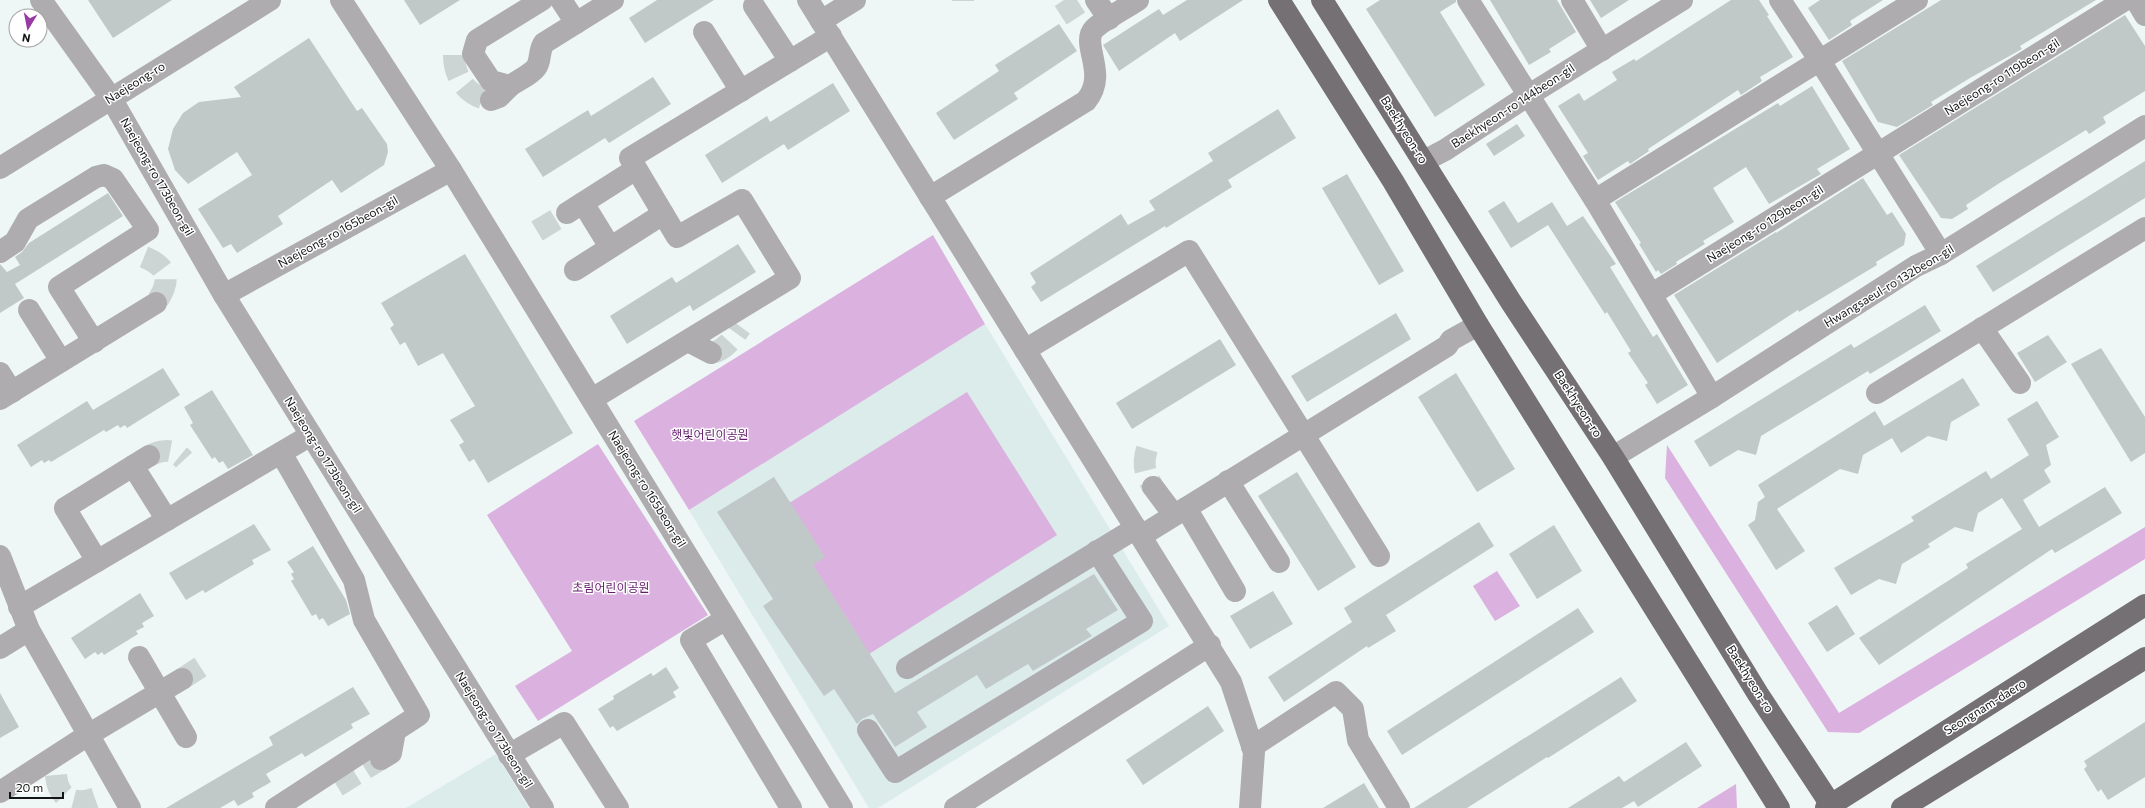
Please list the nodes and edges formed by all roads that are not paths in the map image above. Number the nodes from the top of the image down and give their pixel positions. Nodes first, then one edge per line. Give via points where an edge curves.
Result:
1 (41, 0) edge
2 (270, 0) edge
3 (341, 0) edge
4 (542, 0) edge
5 (561, 0) edge
6 (613, 0) edge
7 (808, 0) edge
8 (855, 0) edge
9 (1096, 0) edge
10 (1138, 0) edge
11 (1279, 0) edge
12 (1322, 0) edge
13 (1468, 0) edge
14 (1572, 0) edge
15 (1780, 0) edge
16 (1917, 0) edge
17 (2125, 0) edge
18 (2136, 0) edge
19 (1676, 2) edge
20 (754, 6) dead end
21 (2145, 15) edge
22 (1109, 19) junction
23 (576, 22) junction
24 (826, 29) junction
25 (704, 32) dead end
26 (1602, 50) junction
27 (790, 61) junction
28 (1820, 61) junction
29 (510, 86) junction
30 (741, 91) junction
31 (1529, 95) junction
32 (111, 98) junction
33 (491, 100) dead end
34 (2145, 126) edge
35 (1878, 153) junction
36 (1424, 161) junction
37 (0, 168) edge
38 (636, 169) junction
39 (452, 170) junction
40 (930, 197) junction
41 (1595, 200) junction
42 (663, 214) junction
43 (2145, 228) edge
44 (610, 247) junction
45 (0, 252) edge
46 (1942, 254) junction
47 (576, 270) dead end
48 (1652, 294) junction
49 (224, 295) junction
50 (156, 303) tunnel mouth
51 (29, 310) dead end
52 (1478, 324) junction
53 (1982, 328) junction
54 (688, 341) junction
55 (94, 342) junction
56 (1025, 350) junction
57 (711, 353) dead end
58 (61, 361) junction
59 (0, 373) edge
60 (2020, 383) dead end
61 (1877, 392) dead end
62 (6, 395) edge
63 (1712, 397) junction
64 (592, 399) junction
65 (311, 435) junction
66 (1302, 435) junction
67 (281, 453) junction
68 (1613, 457) junction
69 (1228, 481) junction
70 (1154, 487) tunnel mouth
71 (1180, 511) junction
72 (167, 520) junction
73 (1138, 532) junction
74 (1097, 551) junction
75 (0, 556) edge
76 (1379, 556) dead end
77 (97, 561) junction
78 (1279, 562) dead end
79 (1235, 591) dead end
80 (2145, 605) edge
81 (18, 607) junction
82 (726, 618) junction
83 (29, 630) junction
84 (1210, 645) junction
85 (0, 648) edge
86 (139, 658) dead end
87 (2145, 658) edge
88 (907, 668) dead end
89 (182, 679) tunnel mouth
90 (160, 693) junction
91 (868, 730) dead end
92 (395, 731) junction
93 (88, 735) junction
94 (186, 738) dead end
95 (1252, 746) junction
96 (509, 755) junction
97 (381, 759) tunnel mouth
98 (0, 792) edge
99 (1830, 807) edge
100 (130, 808) edge
101 (276, 808) edge
102 (542, 808) edge
103 (618, 808) edge
104 (791, 808) edge
105 (842, 808) edge
106 (955, 808) edge
107 (1250, 808) edge
108 (1399, 808) edge
109 (1779, 808) edge
110 (1902, 808) edge

1 - 32 street, Naejeong-ro 173beon-gil
2 - 32 street, Naejeong-ro
3 - 39 street, Naejeong-ro 165beon-gil
4 - 29 street via 477,40 473,54 491,81
5 - 23 street
6 - 23 street
7 - 24 street
8 - 24 street
9 - 22 street
10 - 22 street
11 - 52 main road via 1393,181
12 - 36 main road, Baekhyeon-ro
13 - 31 street
14 - 26 street
15 - 28 street
16 - 28 street
17 - 35 street, Naejeong-ro 119beon-gil
18 - 21 street
19 - 26 street, Baekhyeon-ro 144beon-gil
20 - 27 street
22 - 40 street via 1085,32 1096,67 1096,83 1093,93 1086,101
23 - 29 street via 544,43 540,49 538,65
24 - 27 street
24 - 40 street
25 - 30 street
26 - 31 street, Baekhyeon-ro 144beon-gil
27 - 30 street
28 - 35 street
28 - 41 street
29 - 33 street
30 - 38 street via 630,158
31 - 36 street, Baekhyeon-ro 144beon-gil
31 - 41 street
32 - 37 street, Naejeong-ro
32 - 49 street, Naejeong-ro 173beon-gil
34 - 46 street, Hwangsaeul-ro 132beon-gil
35 - 46 street
35 - 48 street, Naejeong-ro 129beon-gil
36 - 68 main road, Baekhyeon-ro via 1511,302
38 - 42 street
38 - 44 street via 575,208
39 - 49 street, Naejeong-ro 165beon-gil
39 - 64 street, Naejeong-ro 165beon-gil
40 - 56 street
41 - 48 street
42 - 44 street
42 - 54 street via 677,237 742,200 790,278
43 - 53 street
44 - 47 street
45 - 55 street via 15,242 28,219 96,177 104,175 113,179 148,230 59,287
46 - 63 street, Hwangsaeul-ro 132beon-gil via 1916,266
48 - 63 street
49 - 65 street, Naejeong-ro 173beon-gil
50 - 55 street
51 - 58 street
52 - 66 street via 1451,340 1447,346
52 - 109 main road
53 - 60 street
53 - 61 street
54 - 57 street
54 - 64 street
55 - 58 street
56 - 66 street via 1189,251
56 - 73 street
58 - 62 street
59 - 62 street
63 - 68 street, Hwangsaeul-ro 132beon-gil
64 - 82 street, Naejeong-ro 165beon-gil
65 - 67 street
65 - 96 street, Naejeong-ro 173beon-gil
66 - 69 street
66 - 76 street
67 - 72 street
67 - 92 street via 354,580 364,620 419,715
68 - 99 main road, Baekhyeon-ro
69 - 71 street
69 - 78 street
70 - 71 street
71 - 73 street
71 - 79 street
72 - 77 street
72 - 77 street via 141,461 65,508
73 - 74 street
73 - 84 street
74 - 88 street
74 - 91 street via 1142,621 895,772
75 - 81 street
77 - 81 street
80 - 99 main road, Seongnam-daero
81 - 83 street
82 - 104 street via 691,640
82 - 105 street, Naejeong-ro 165beon-gil
83 - 85 street
83 - 93 street
84 - 95 street via 1231,682
84 - 106 street
86 - 90 street
87 - 110 main road
89 - 90 street
90 - 93 street
90 - 94 street
92 - 97 street via 391,753
92 - 101 street
93 - 98 street via 57,765
93 - 100 street
95 - 107 street
95 - 108 street via 1336,692 1353,709 1358,740
96 - 102 street, Naejeong-ro 173beon-gil
96 - 103 street via 564,723

